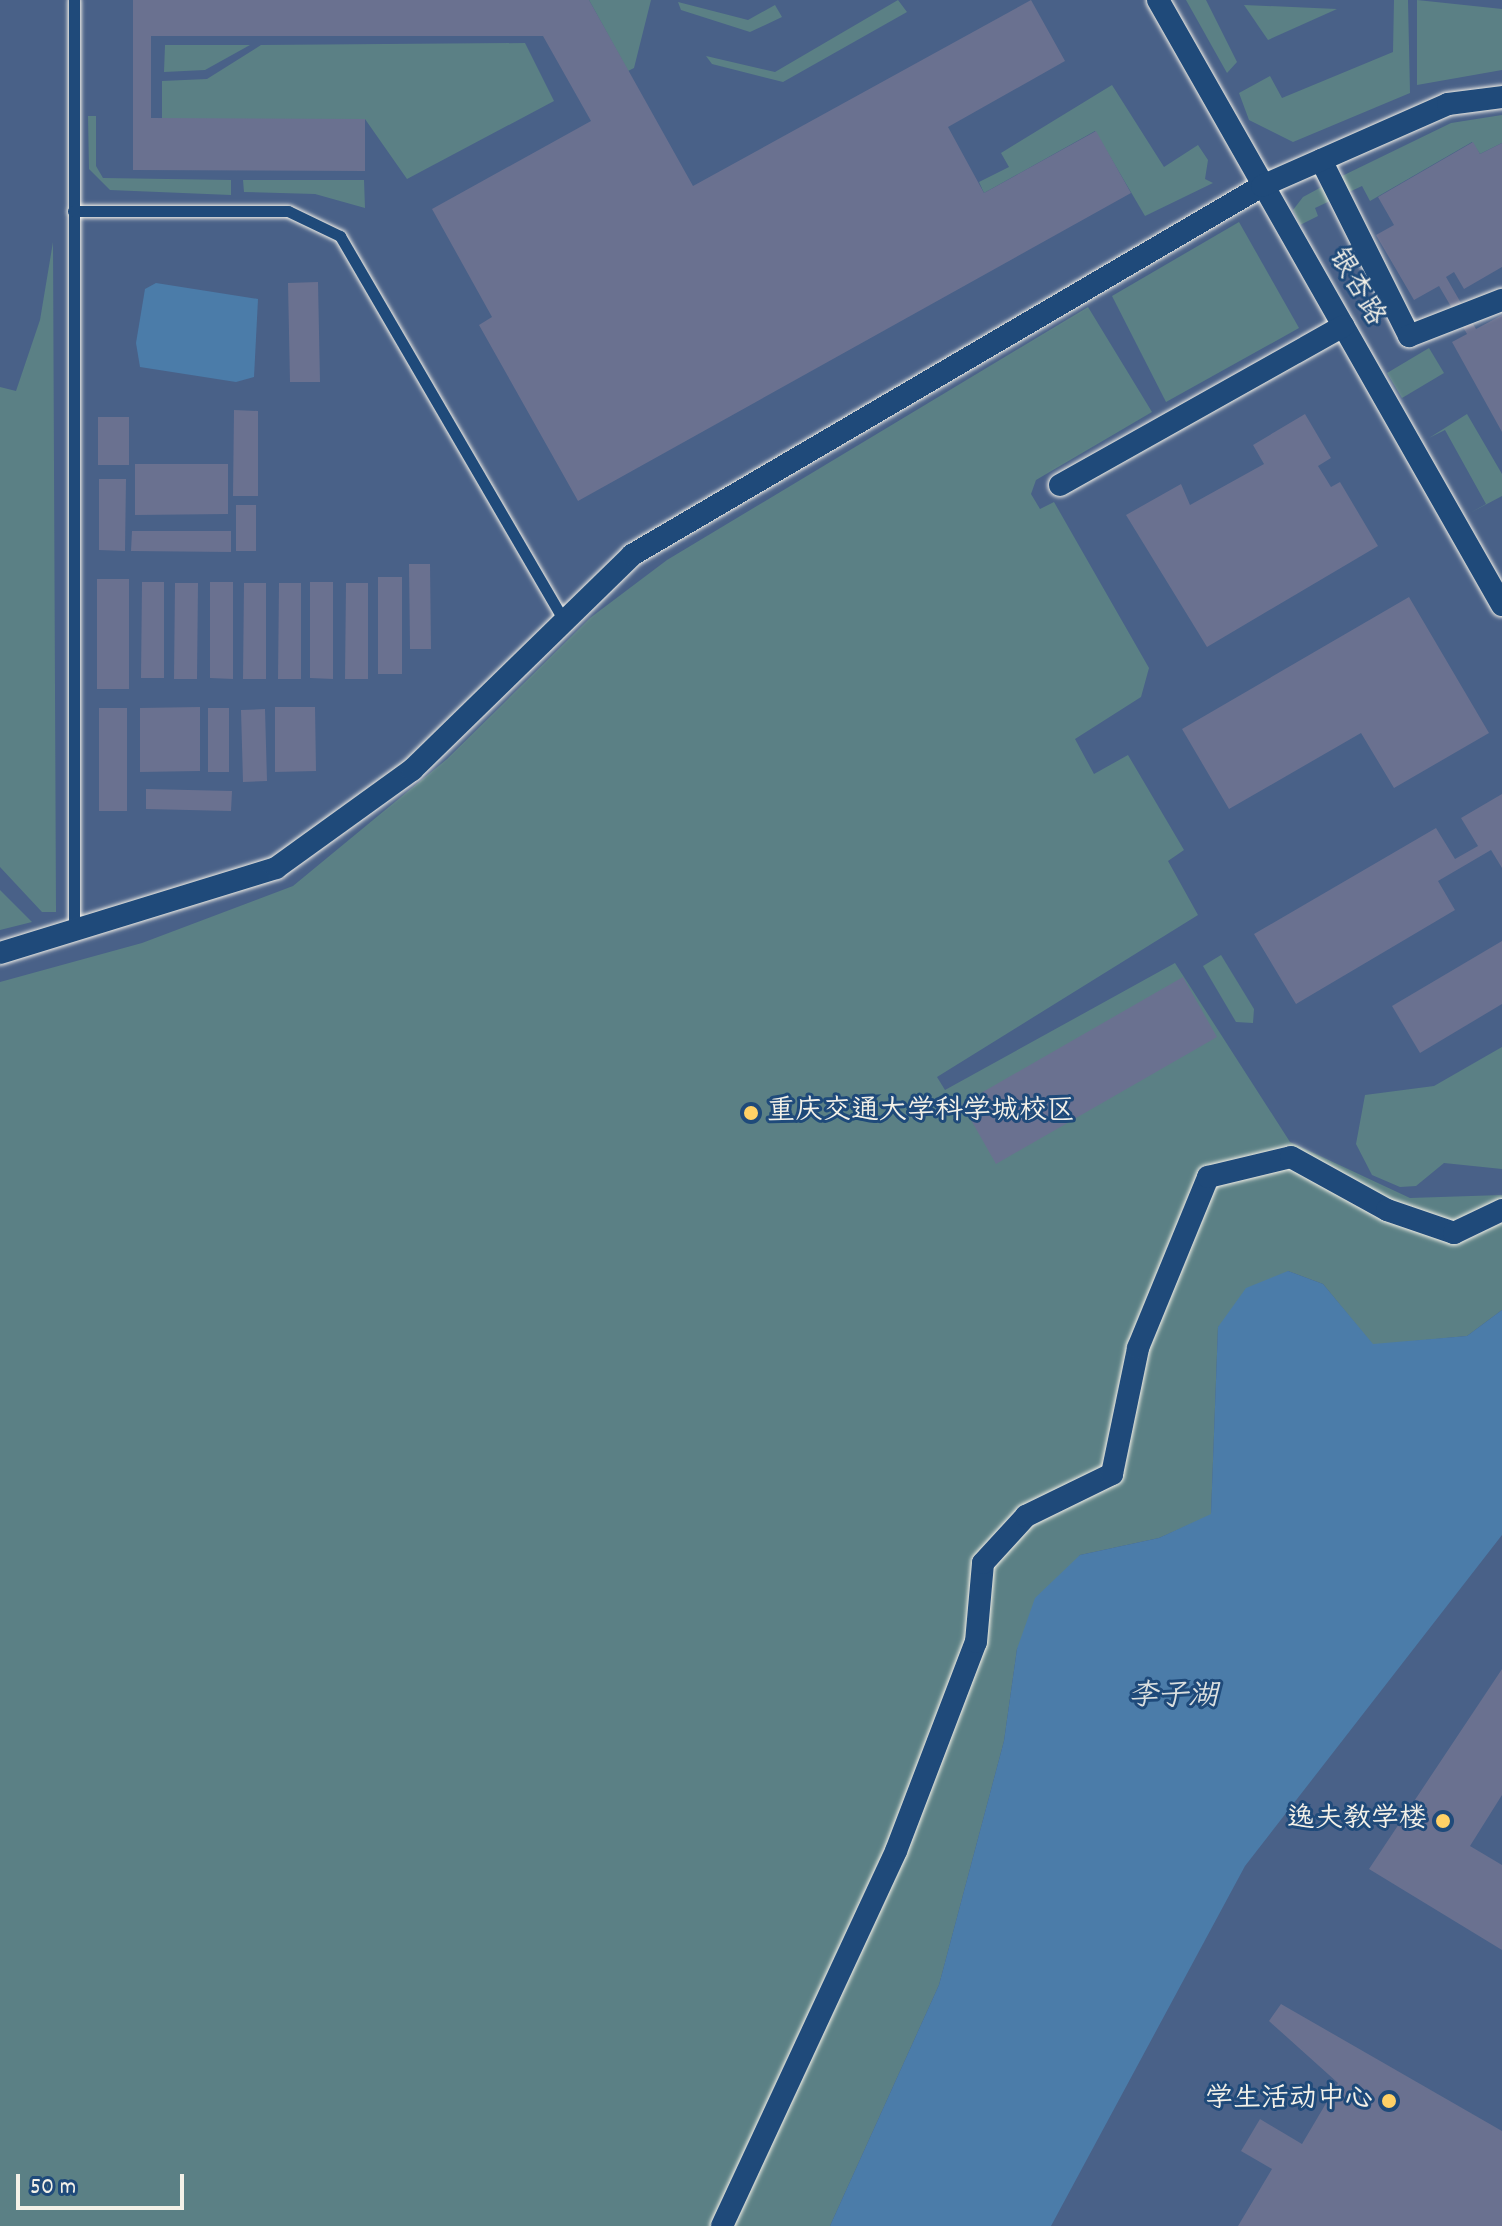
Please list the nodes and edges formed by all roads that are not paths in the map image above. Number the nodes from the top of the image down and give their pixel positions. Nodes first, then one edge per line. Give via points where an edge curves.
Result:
1 (74, 0) edge
2 (1158, 0) edge
3 (1502, 97) edge
4 (1321, 160) junction
5 (1262, 186) junction
6 (73, 211) junction
7 (1502, 300) edge
8 (1343, 326) junction
9 (1060, 485) dead end
10 (1502, 605) edge
11 (564, 621) junction
12 (74, 934) junction
13 (0, 953) edge
14 (1502, 1210) edge
15 (722, 2226) edge

1 - 6 lane
2 - 5 street, 银杏路
3 - 4 street via 1448,104
4 - 5 street
4 - 7 street via 1409,336
5 - 8 street, 银杏路
5 - 11 street via 632,555
6 - 11 lane via 288,211 340,236
6 - 12 lane
8 - 9 street
8 - 10 street, 银杏路
11 - 12 street via 412,770 276,868
12 - 13 street
14 - 15 street via 1454,1233 1387,1210 1291,1157 1208,1177 1138,1348 1112,1474 1026,1516 983,1563 976,1642 896,1851

